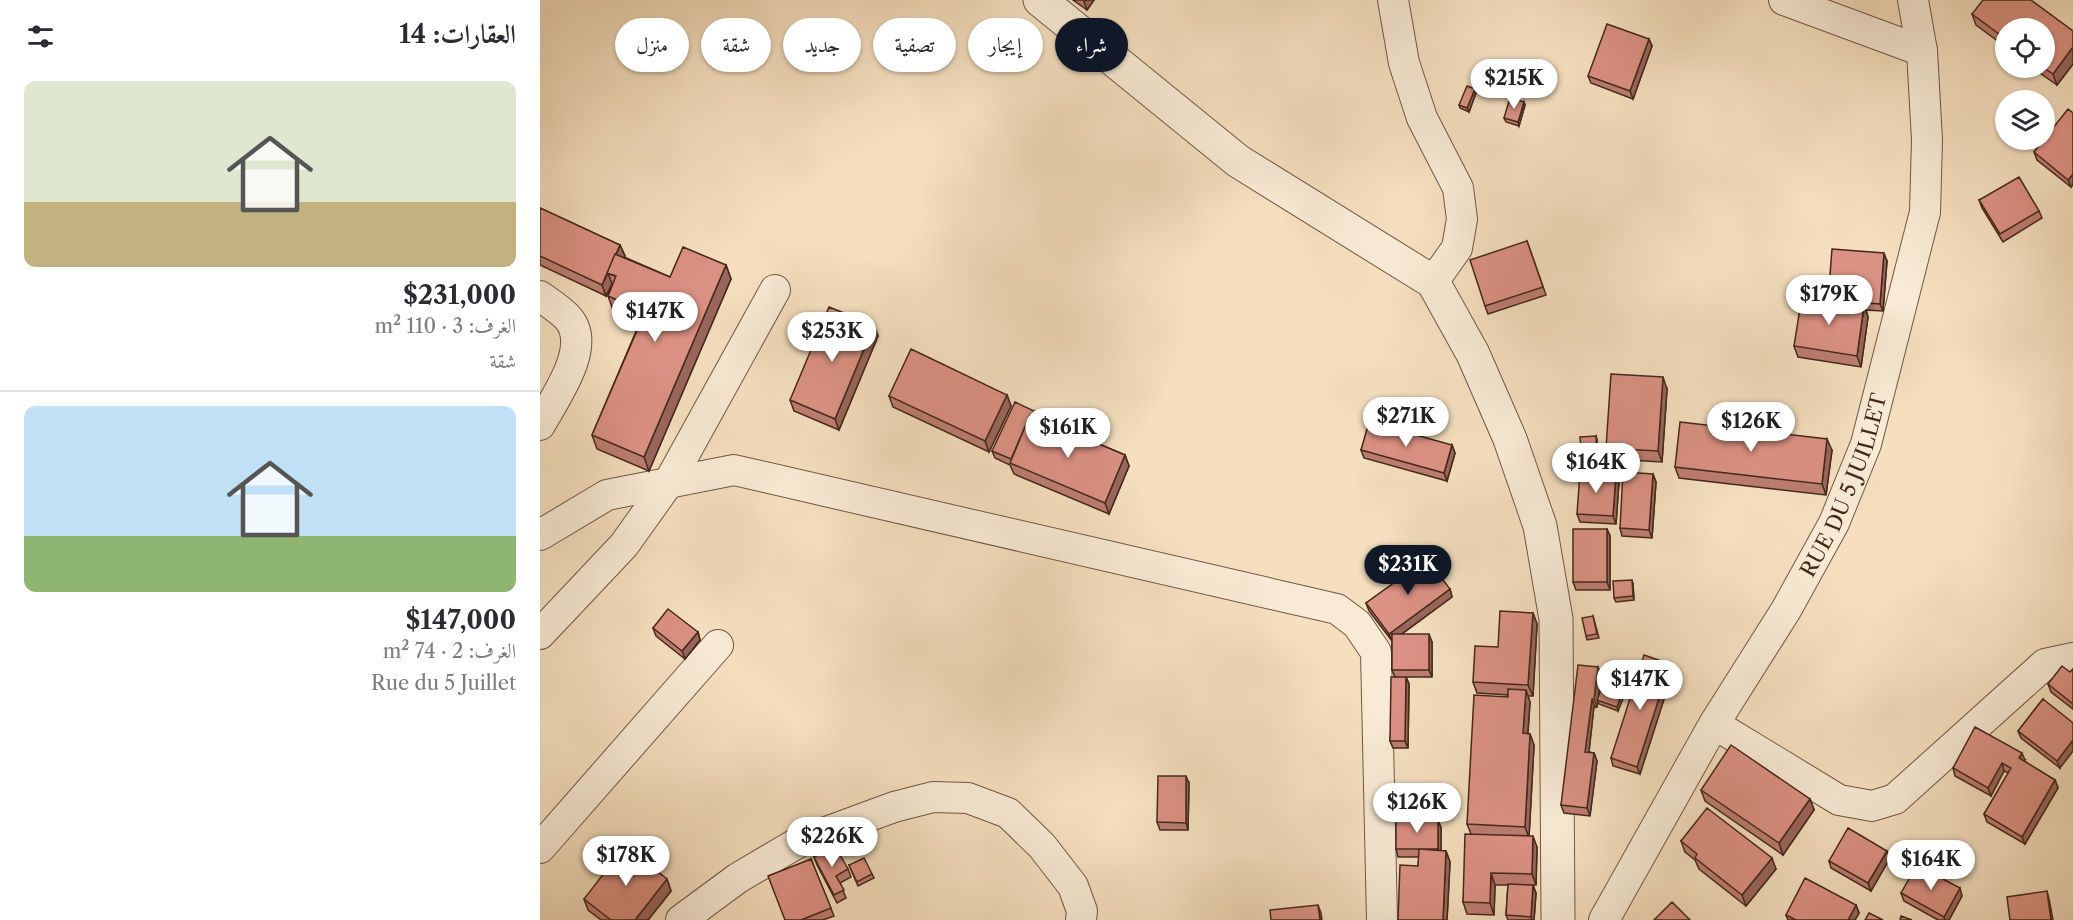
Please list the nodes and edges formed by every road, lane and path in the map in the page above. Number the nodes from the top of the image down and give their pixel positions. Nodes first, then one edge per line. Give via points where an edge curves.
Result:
1 (1040, 0) edge
2 (1393, 0) edge
3 (1784, 0) edge
4 (1913, 0) edge
5 (1922, 51) junction
6 (1433, 282) junction
7 (775, 290) dead end
8 (540, 296) edge
9 (540, 425) edge
10 (669, 482) junction
11 (540, 535) edge
12 (540, 634) edge
13 (718, 645) dead end
14 (2073, 658) edge
15 (1714, 724) junction
16 (540, 848) edge
17 (681, 920) edge
18 (1081, 920) edge
19 (1382, 920) edge
20 (1558, 920) edge
21 (1604, 920) edge

1 - 6 street via 1238,161
2 - 6 street via 1404,63 1422,118 1458,188 1462,219 1457,248
3 - 5 street
4 - 5 street, RUE DU 5 JUILLET
5 - 15 street, RUE DU 5 JUILLET via 1927,140 1925,212 1866,444 1834,523 1786,610
6 - 20 street via 1473,354 1506,428 1540,526 1556,619
7 - 10 street
8 - 9 street via 567,317 576,333 577,349
10 - 11 street via 607,495
10 - 12 street via 624,545
10 - 19 street via 734,470 1336,609 1357,624 1376,652
13 - 16 street
14 - 15 street via 2044,664 1895,799 1872,806 1839,800
15 - 21 street, RUE DU 5 JUILLET
17 - 18 street via 738,878 799,842 933,797 968,798 1008,813 1042,846 1073,886 1082,910

